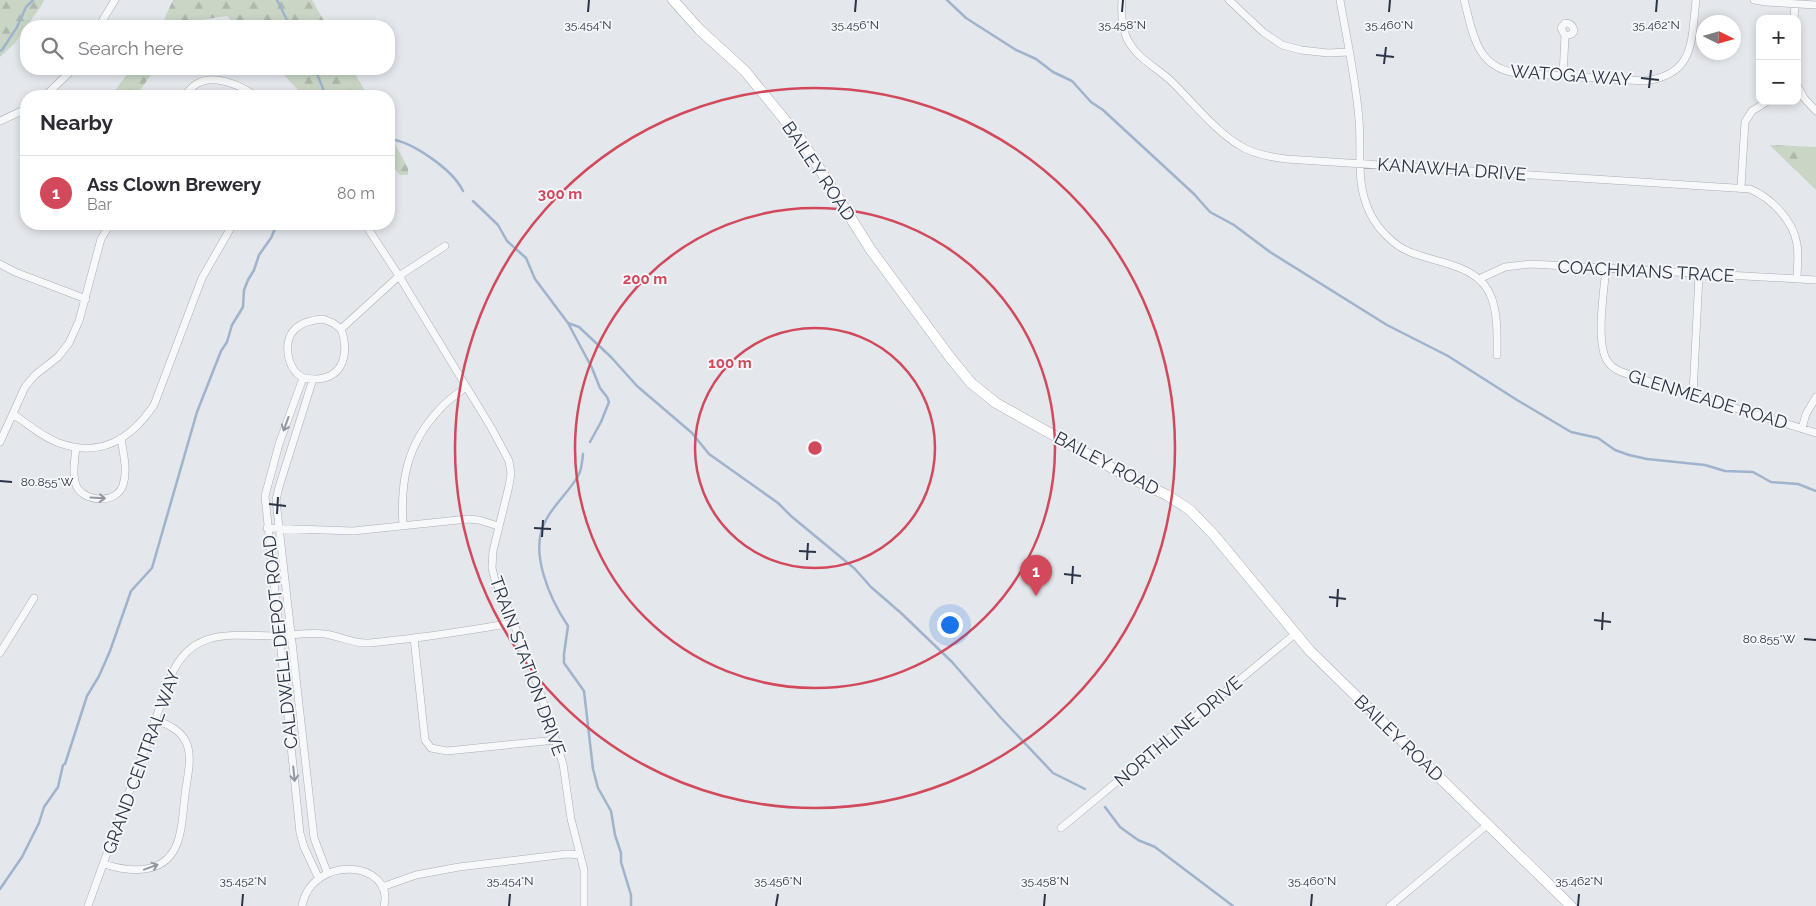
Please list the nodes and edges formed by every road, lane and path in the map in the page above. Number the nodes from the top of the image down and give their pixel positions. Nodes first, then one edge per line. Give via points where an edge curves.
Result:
1 (115, 0) edge
2 (673, 0) edge
3 (1122, 0) edge
4 (1229, 0) edge
5 (1340, 0) edge
6 (1464, 0) edge
7 (1696, 0) edge
8 (1754, 0) edge
9 (1795, 4) junction
10 (1816, 5) edge
11 (1794, 15) edge
12 (103, 20) edge
13 (1565, 36) dead end
14 (1349, 52) junction
15 (67, 75) edge
16 (1563, 76) junction
17 (50, 90) edge
18 (190, 90) edge
19 (247, 90) edge
20 (1801, 92) edge
21 (1762, 105) edge
22 (20, 111) edge
23 (1816, 111) edge
24 (0, 121) edge
25 (1359, 163) junction
26 (1741, 187) junction
27 (106, 230) edge
28 (230, 230) edge
29 (369, 230) edge
30 (446, 246) dead end
31 (0, 264) edge
32 (1606, 268) junction
33 (1699, 275) junction
34 (399, 276) junction
35 (1479, 279) junction
36 (1797, 279) junction
37 (1816, 280) edge
38 (86, 299) junction
39 (342, 329) junction
40 (1497, 356) dead end
41 (303, 378) junction
42 (313, 379) junction
43 (466, 387) junction
44 (1693, 394) junction
45 (1816, 397) edge
46 (13, 414) junction
47 (1802, 428) junction
48 (1816, 433) edge
49 (121, 438) junction
50 (0, 442) edge
51 (76, 447) junction
52 (403, 526) junction
53 (498, 526) junction
54 (267, 528) junction
55 (280, 528) junction
56 (34, 598) dead end
57 (514, 623) junction
58 (1295, 634) junction
59 (292, 635) junction
60 (280, 636) junction
61 (414, 638) junction
62 (0, 653) edge
63 (156, 719) junction
64 (556, 740) junction
65 (1487, 825) junction
66 (1061, 828) dead end
67 (580, 854) junction
68 (104, 864) junction
69 (327, 872) junction
70 (319, 878) junction
71 (382, 887) junction
72 (88, 906) edge
73 (302, 906) edge
74 (384, 906) edge
75 (584, 906) edge
76 (1390, 906) edge
77 (1571, 906) edge

1 - 12 street
2 - 58 street, BAILEY ROAD via 744,71 802,140 871,250 971,383 1003,407 1190,510
3 - 25 street, KANAWHA DRIVE via 1121,16 1130,44 1210,122 1239,145 1260,154 1286,159
4 - 14 street via 1282,45 1328,53
5 - 14 street
6 - 16 street, WATOGA WAY via 1479,50 1493,65 1515,73
7 - 16 street, WATOGA WAY via 1691,45 1685,59 1670,74 1644,81
8 - 9 street
9 - 10 street
9 - 11 street
13 - 16 street
14 - 25 street via 1360,122
15 - 17 street
18 - 19 street via 215,79
20 - 23 street
21 - 26 street via 1752,111 1745,122
22 - 24 street
25 - 26 street, KANAWHA DRIVE
25 - 35 street via 1366,205 1389,237 1409,252 1464,269
26 - 36 street, KANAWHA DRIVE via 1750,188 1767,198 1785,219 1797,242
27 - 38 street via 101,239
28 - 49 street via 202,278 154,405 143,422
29 - 34 street, TRAIN STATION DRIVE
30 - 34 street
31 - 38 street
32 - 33 street, COACHMANS TRACE
32 - 35 street, COACHMANS TRACE via 1512,265
32 - 44 street, GLENMEADE ROAD via 1601,340 1608,362 1621,372
33 - 36 street, COACHMANS TRACE
33 - 44 street
34 - 39 street
34 - 43 street, TRAIN STATION DRIVE
35 - 40 street via 1495,308
36 - 37 street, COACHMANS TRACE
38 - 46 street via 69,342 58,357 25,387
39 - 41 street via 323,319 306,322 292,331 288,340 290,365
39 - 42 street via 343,361 337,371 326,378
41 - 42 street
41 -> 54 street, CALDWELL DEPOT ROAD via 268,481 265,496
42 - 55 street, CALDWELL DEPOT ROAD via 276,500
43 - 52 street via 440,408 413,449 401,499
43 - 53 street, TRAIN STATION DRIVE via 509,461 509,486
44 - 47 street, GLENMEADE ROAD
45 - 47 street
46 - 50 street
46 - 51 street via 59,443
47 - 48 street, GLENMEADE ROAD
49 - 51 street via 112,444
51 -> 49 street via 74,474 78,488 89,498 103,500 114,496 122,487 125,474
52 - 53 street via 468,519
52 - 55 street via 353,531
53 - 57 street, TRAIN STATION DRIVE via 492,568
54 - 55 street
54 - 60 street, CALDWELL DEPOT ROAD
55 - 59 street, CALDWELL DEPOT ROAD
56 - 62 street
57 - 61 street, GRAND CENTRAL WAY
57 - 64 street, TRAIN STATION DRIVE
58 - 65 street, BAILEY ROAD
58 - 66 street, NORTHLINE DRIVE
59 - 60 street, GRAND CENTRAL WAY
59 - 61 street, GRAND CENTRAL WAY via 323,634 366,643
59 - 69 street, CALDWELL DEPOT ROAD via 314,838
60 - 63 street, GRAND CENTRAL WAY via 226,636 192,646 176,664
60 -> 70 street, CALDWELL DEPOT ROAD via 300,833
61 - 64 street via 425,740 431,748 447,751
63 - 68 street, GRAND CENTRAL WAY
68 -> 63 street via 127,870 150,869 167,858 178,842 188,750 176,730
64 - 67 street, TRAIN STATION DRIVE
65 - 76 street
65 - 77 street, BAILEY ROAD
67 - 71 street via 459,866 416,875
67 - 75 street, TRAIN STATION DRIVE via 584,870
68 - 72 street, GRAND CENTRAL WAY
69 - 70 street
69 - 71 street via 360,871 371,875
70 - 73 street via 309,889
71 - 74 street

